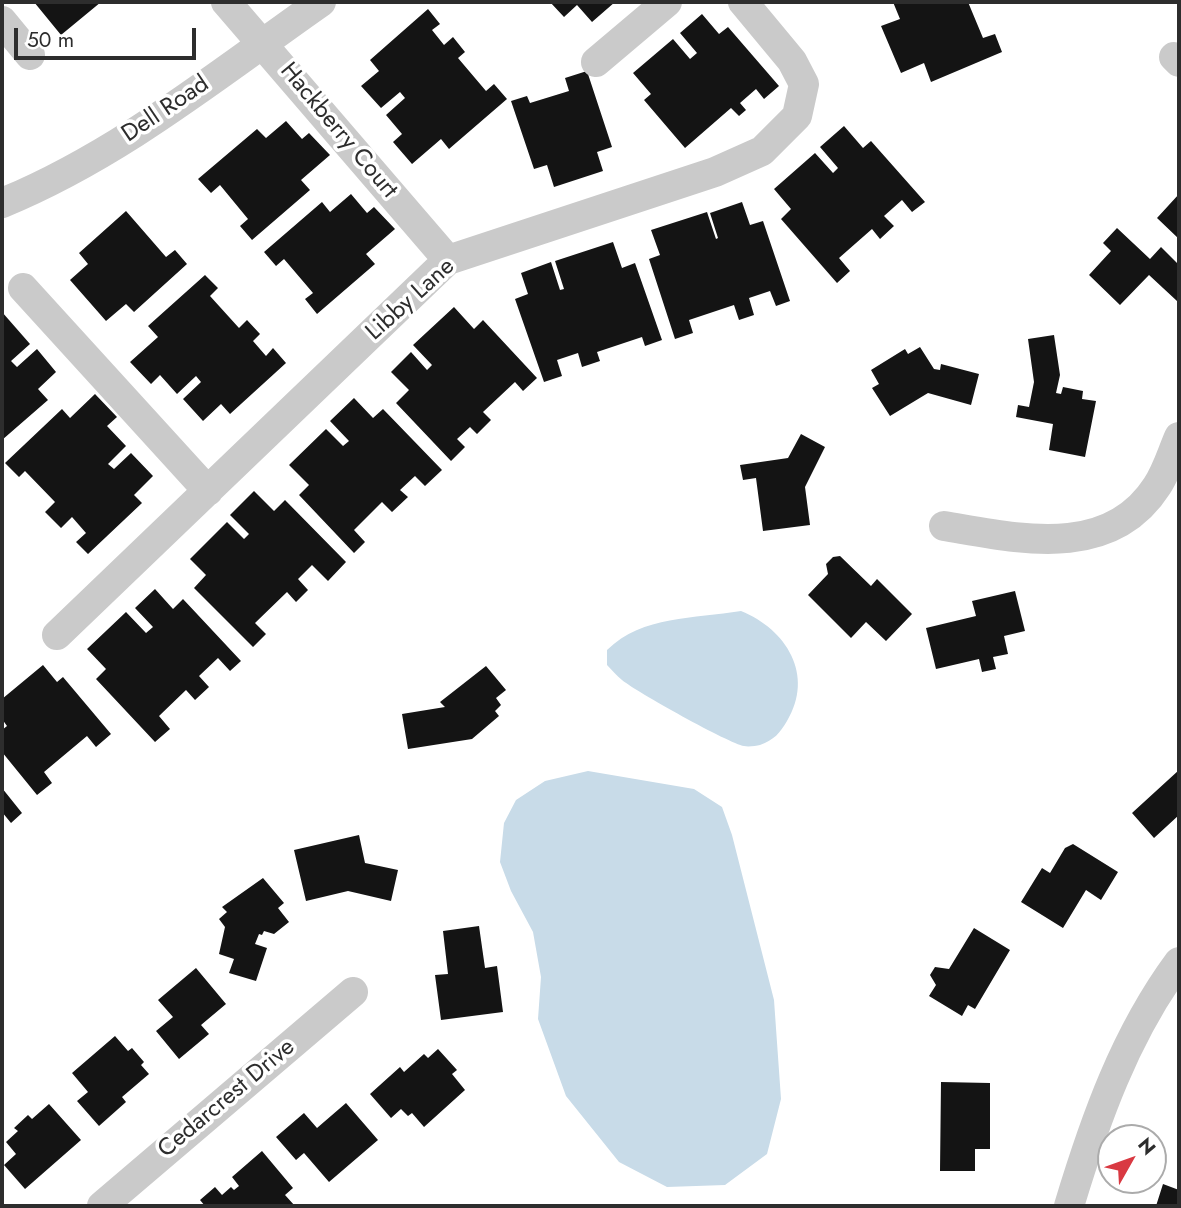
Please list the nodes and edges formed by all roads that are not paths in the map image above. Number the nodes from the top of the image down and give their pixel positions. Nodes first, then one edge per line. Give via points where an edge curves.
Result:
1 (226, 2) edge
2 (321, 2) edge
3 (667, 2) edge
4 (743, 2) edge
5 (2, 22) edge
6 (262, 43) junction
7 (30, 55) dead end
8 (596, 62) dead end
9 (2, 203) edge
10 (448, 260) junction
11 (23, 288) dead end
12 (1179, 437) edge
13 (208, 491) junction
14 (944, 526) dead end
15 (57, 635) dead end
16 (1179, 962) edge
17 (353, 992) dead end
18 (102, 1206) edge
19 (1069, 1206) edge

1 - 6 street, Hackberry Court
2 - 6 street, Dell Road
3 - 8 street
4 - 10 street, Libby Lane via 792,61 804,84 797,116 762,151 715,172
5 - 7 street
6 - 9 street, Dell Road via 131,136 65,175
6 - 10 street, Hackberry Court
10 - 13 street, Libby Lane
11 - 13 street
12 - 14 street via 1157,486 1132,513 1101,531 1066,540 1032,540
13 - 15 street, Libby Lane
16 - 19 street via 1128,1043
17 - 18 street, Cedarcrest Drive

